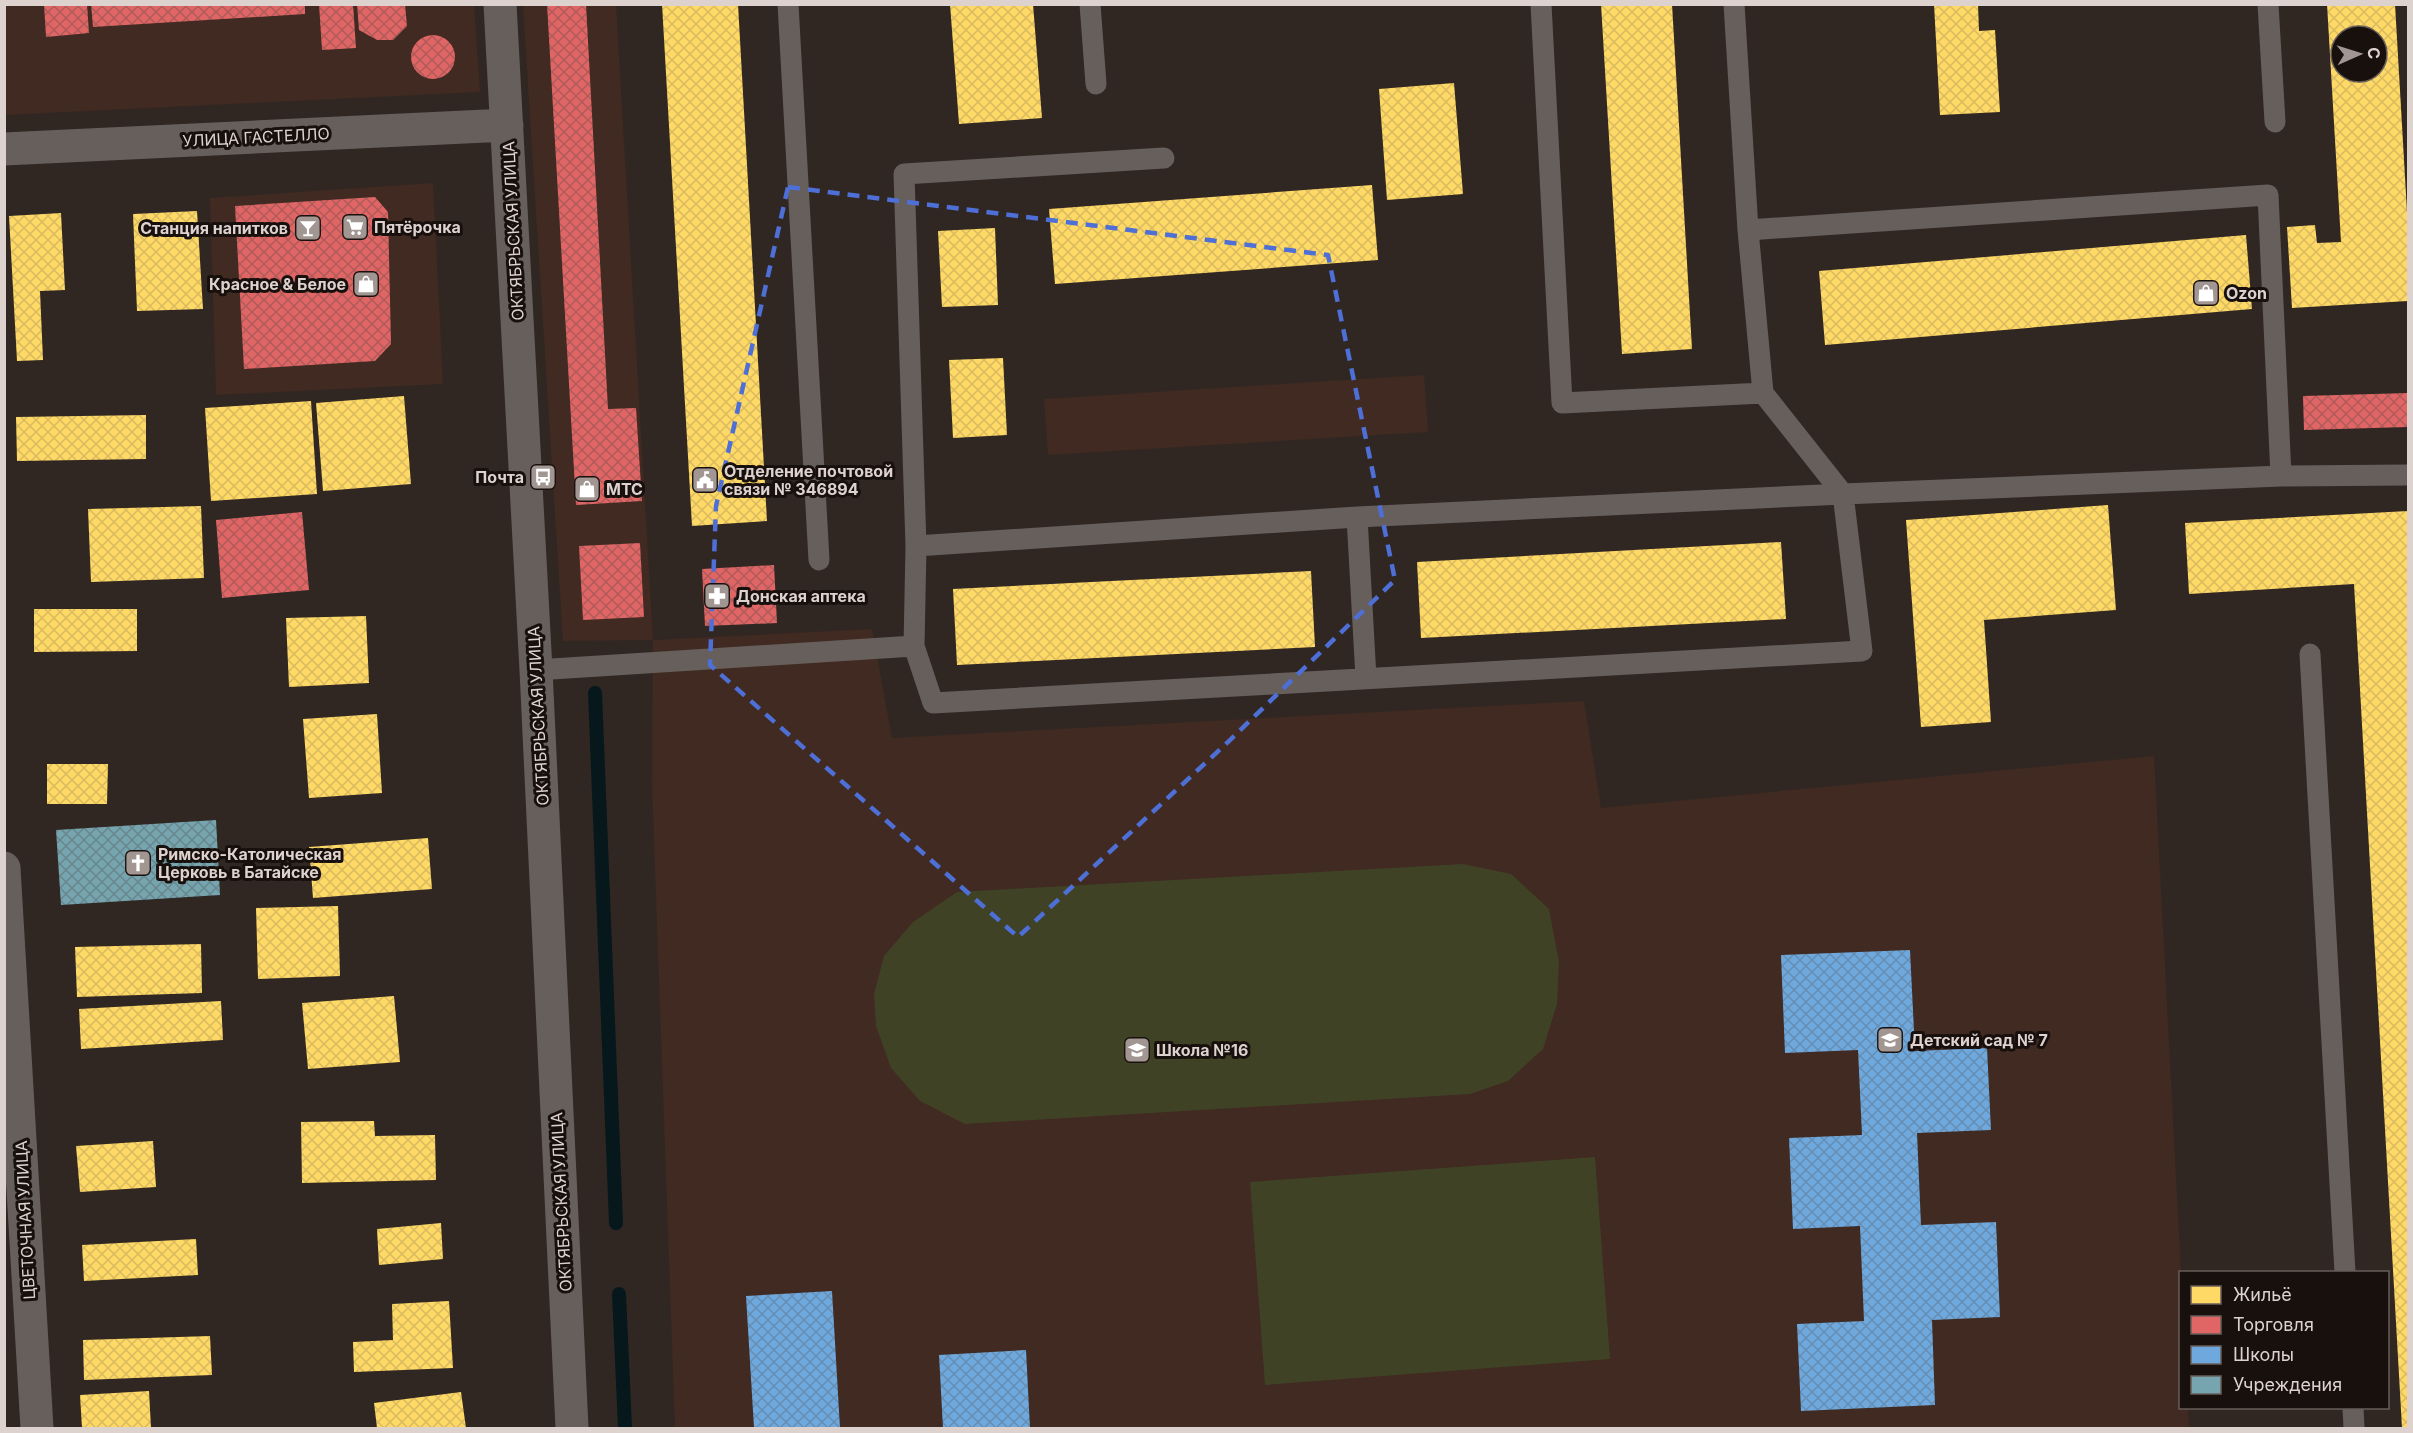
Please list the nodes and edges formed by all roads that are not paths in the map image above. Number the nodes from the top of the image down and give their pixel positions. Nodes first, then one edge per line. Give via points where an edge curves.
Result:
1 (500, 4) edge
2 (788, 4) edge
3 (1090, 4) edge
4 (1541, 4) edge
5 (1734, 4) edge
6 (2268, 4) edge
7 (1096, 84) dead end
8 (2275, 122) dead end
9 (507, 125) junction
10 (4, 149) edge
11 (1164, 158) dead end
12 (1748, 230) junction
13 (1763, 393) junction
14 (2409, 475) edge
15 (2281, 476) junction
16 (1843, 494) junction
17 (1357, 518) junction
18 (916, 546) junction
19 (819, 560) dead end
20 (914, 646) junction
21 (2310, 654) dead end
22 (536, 670) junction
23 (1366, 678) junction
24 (4, 868) edge
25 (2345, 1271) edge
26 (2353, 1409) edge
27 (37, 1428) edge
28 (572, 1428) edge
29 (2354, 1428) edge

1 - 9 street, ОКТЯБРЬСКАЯ УЛИЦА
2 - 19 lane
3 - 7 lane
4 - 13 lane via 1562,403
5 - 12 lane
6 - 8 lane
9 - 10 street, УЛИЦА ГАСТЕЛЛО
9 - 22 street, ОКТЯБРЬСКАЯ УЛИЦА
11 - 18 lane via 904,174
12 - 13 lane
12 - 15 lane via 2268,195
13 - 16 lane
14 - 15 lane
15 - 16 lane
16 - 17 lane
16 - 23 lane via 1862,651
17 - 18 lane
17 - 23 lane
18 - 20 lane
20 - 22 lane
20 - 23 lane via 933,703
21 - 25 lane
22 - 28 street, ОКТЯБРЬСКАЯ УЛИЦА
24 - 27 street, ЦВЕТОЧНАЯ УЛИЦА
26 - 29 lane

